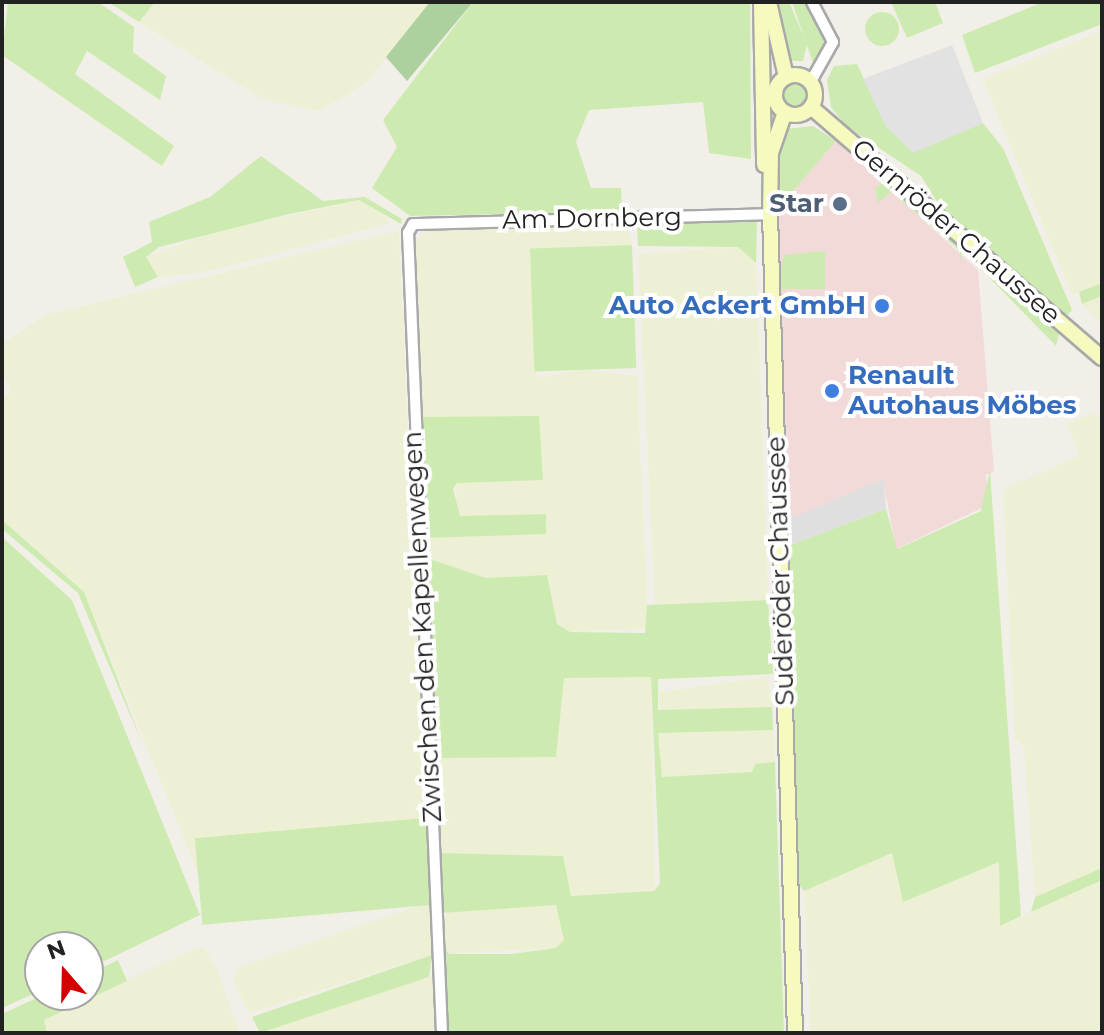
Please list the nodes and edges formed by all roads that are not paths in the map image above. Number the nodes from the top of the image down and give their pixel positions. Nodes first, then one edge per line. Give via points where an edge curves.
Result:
1 (761, 2) edge
2 (769, 2) edge
3 (812, 2) edge
4 (786, 77) junction
5 (810, 83) junction
6 (811, 107) junction
7 (785, 112) junction
8 (770, 179) junction
9 (770, 214) junction
10 (413, 224) joint
11 (1102, 358) edge
12 (442, 1033) edge
13 (795, 1033) edge

1 - 8 street via 763,163
2 - 4 street
3 - 5 street via 833,42
4 - 5 street
4 - 7 street, Suderöder Chaussee via 775,95
5 - 6 street
6 - 7 street
6 - 11 street, Gernröder Chaussee
7 - 8 street, Suderöder Chaussee
8 - 9 street, Suderöder Chaussee
9 - 10 street, Am Dornberg
9 - 13 street, Suderöder Chaussee
10 - 12 street, Zwischen den Kapellenwegen via 405,269

